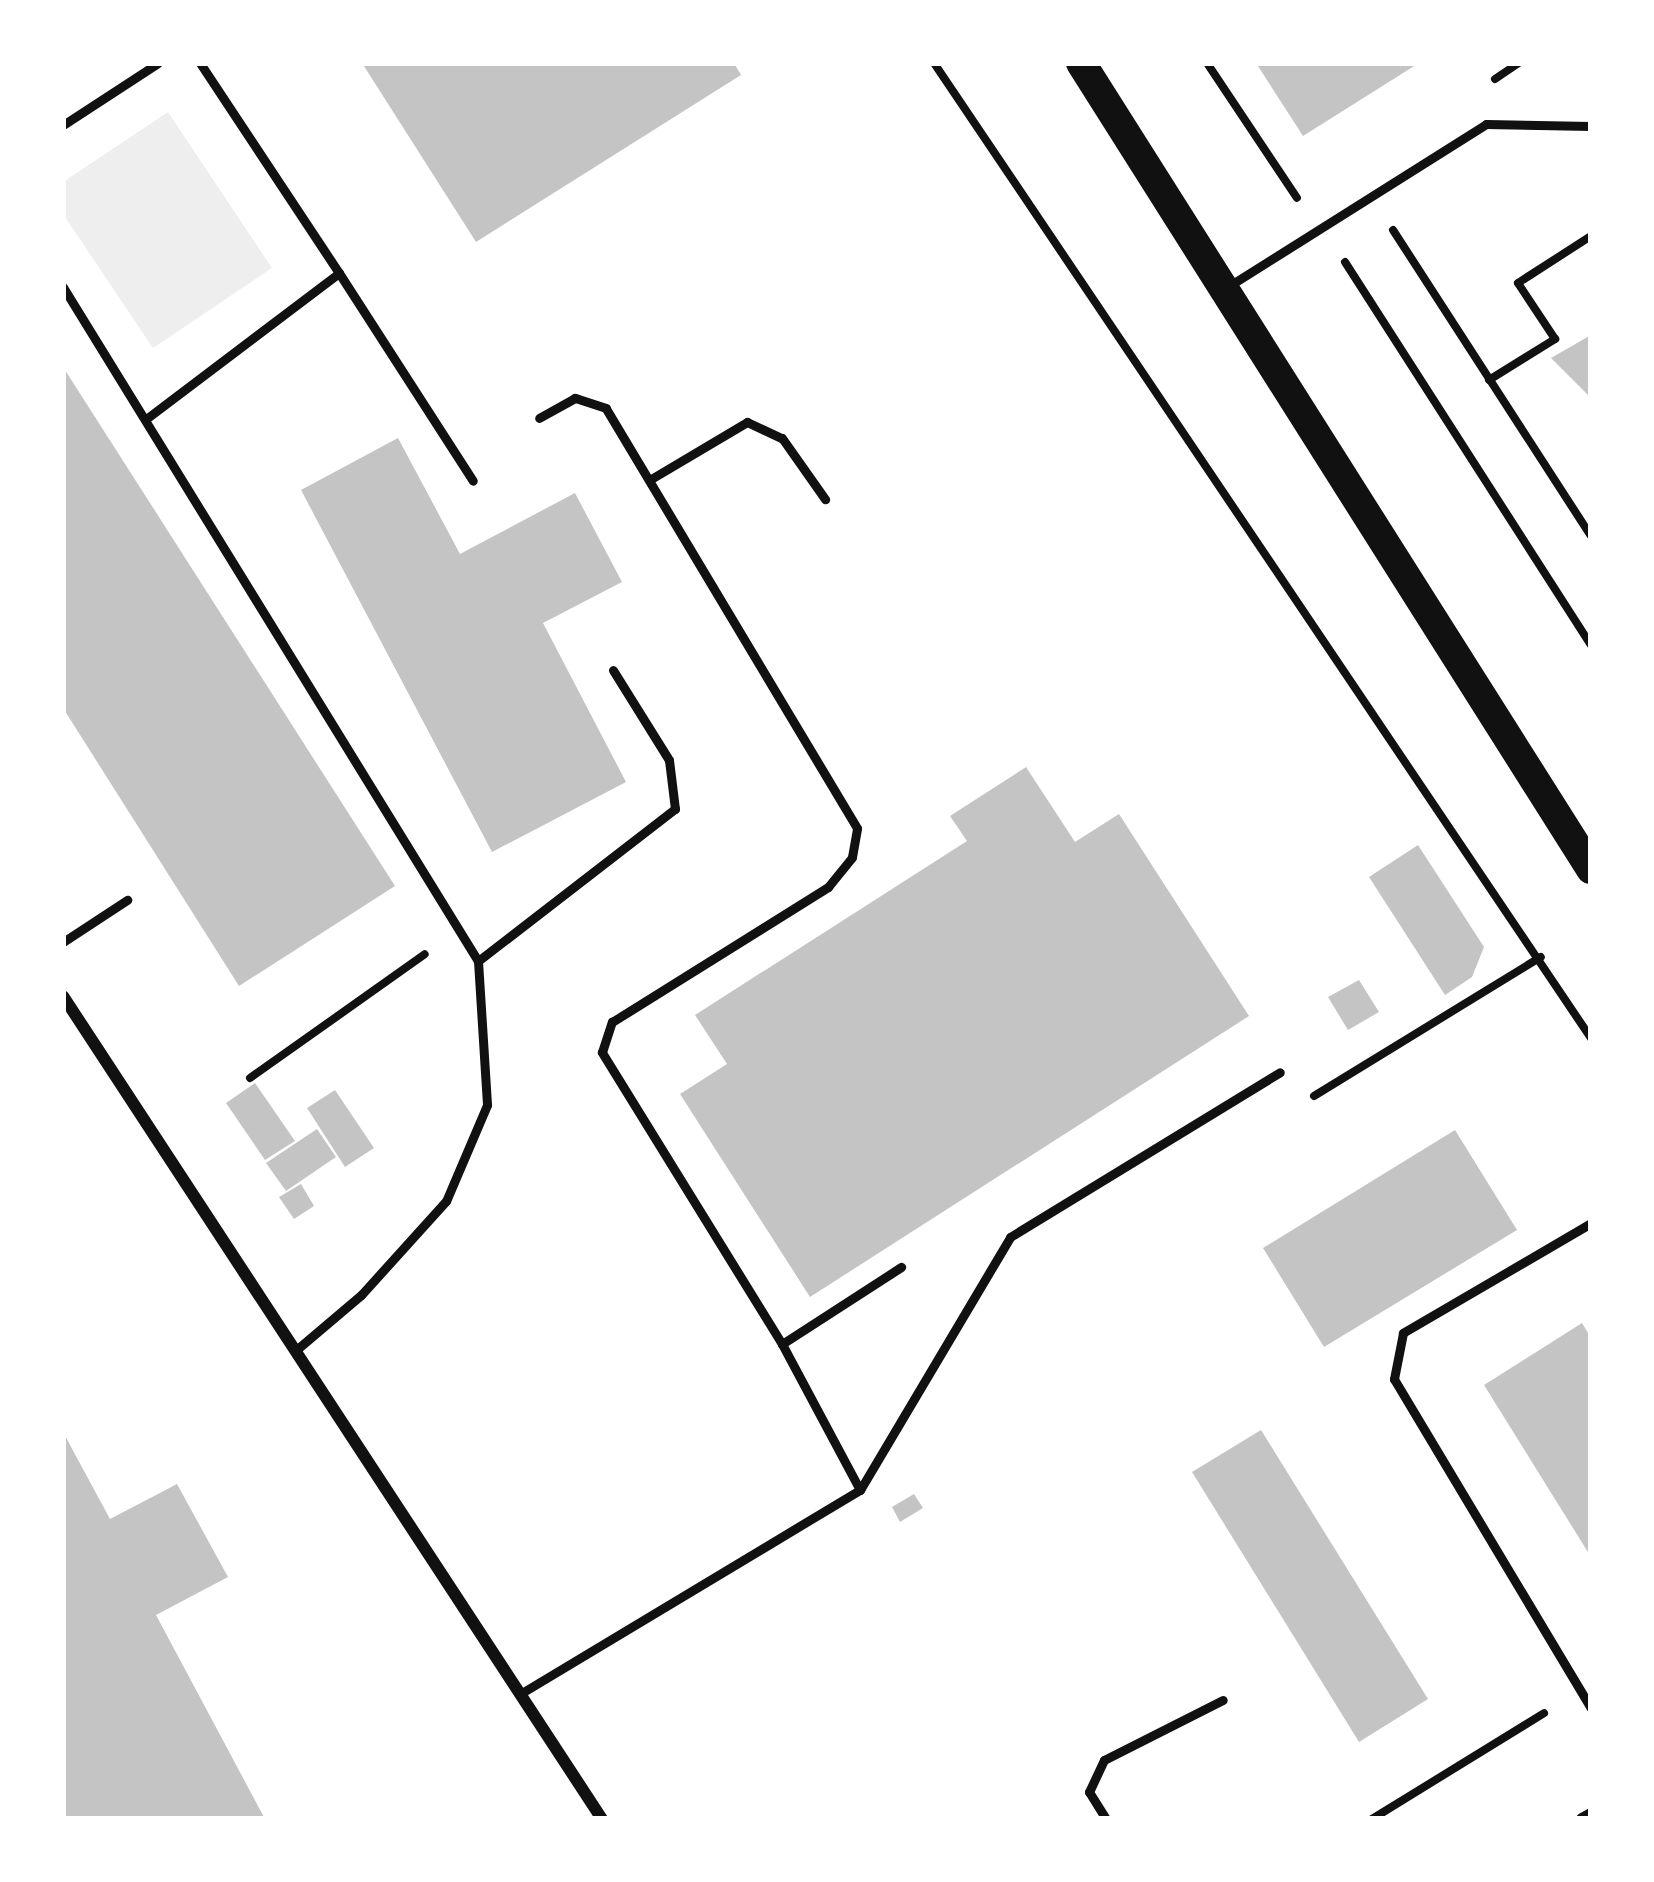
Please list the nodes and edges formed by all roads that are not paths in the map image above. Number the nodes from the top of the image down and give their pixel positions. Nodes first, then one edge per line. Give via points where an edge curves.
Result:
1 (158, 63) edge
2 (200, 63) edge
3 (1081, 63) edge
4 (63, 125) edge
5 (1591, 126) edge
6 (339, 273) junction
7 (63, 287) edge
8 (1224, 290) junction
9 (539, 418) dead end
10 (146, 419) junction
11 (651, 478) junction
12 (473, 481) dead end
13 (825, 499) dead end
14 (613, 670) dead end
15 (1591, 869) edge
16 (128, 900) dead end
17 (63, 942) edge
18 (478, 962) junction
19 (63, 996) edge
20 (1280, 1072) dead end
21 (1591, 1223) edge
22 (901, 1267) dead end
23 (782, 1344) junction
24 (295, 1351) junction
25 (860, 1490) junction
26 (520, 1694) junction
27 (1222, 1700) dead end
28 (1591, 1708) edge
29 (1591, 1814) edge
30 (602, 1819) edge
31 (1106, 1819) edge
32 (1582, 1819) edge

1 - 4 lane
2 - 6 lane
3 - 8 main road
5 - 8 lane via 1486,124
6 - 10 lane
6 - 12 lane
7 - 10 lane
8 - 15 main road
9 - 11 lane via 575,398 606,408
10 - 18 lane
11 - 13 lane via 747,422 782,438
11 - 23 lane via 857,828 852,857 828,886 612,1022 602,1052
14 - 18 lane via 669,760 675,808
16 - 17 lane
18 - 24 lane via 487,1105 446,1201 361,1295
19 - 24 street
20 - 25 lane via 1010,1237
21 - 28 lane via 1403,1333 1394,1379
22 - 23 lane
23 - 25 lane
24 - 26 street
25 - 26 lane
26 - 30 street
27 - 31 lane via 1105,1760 1089,1792
29 - 32 street

